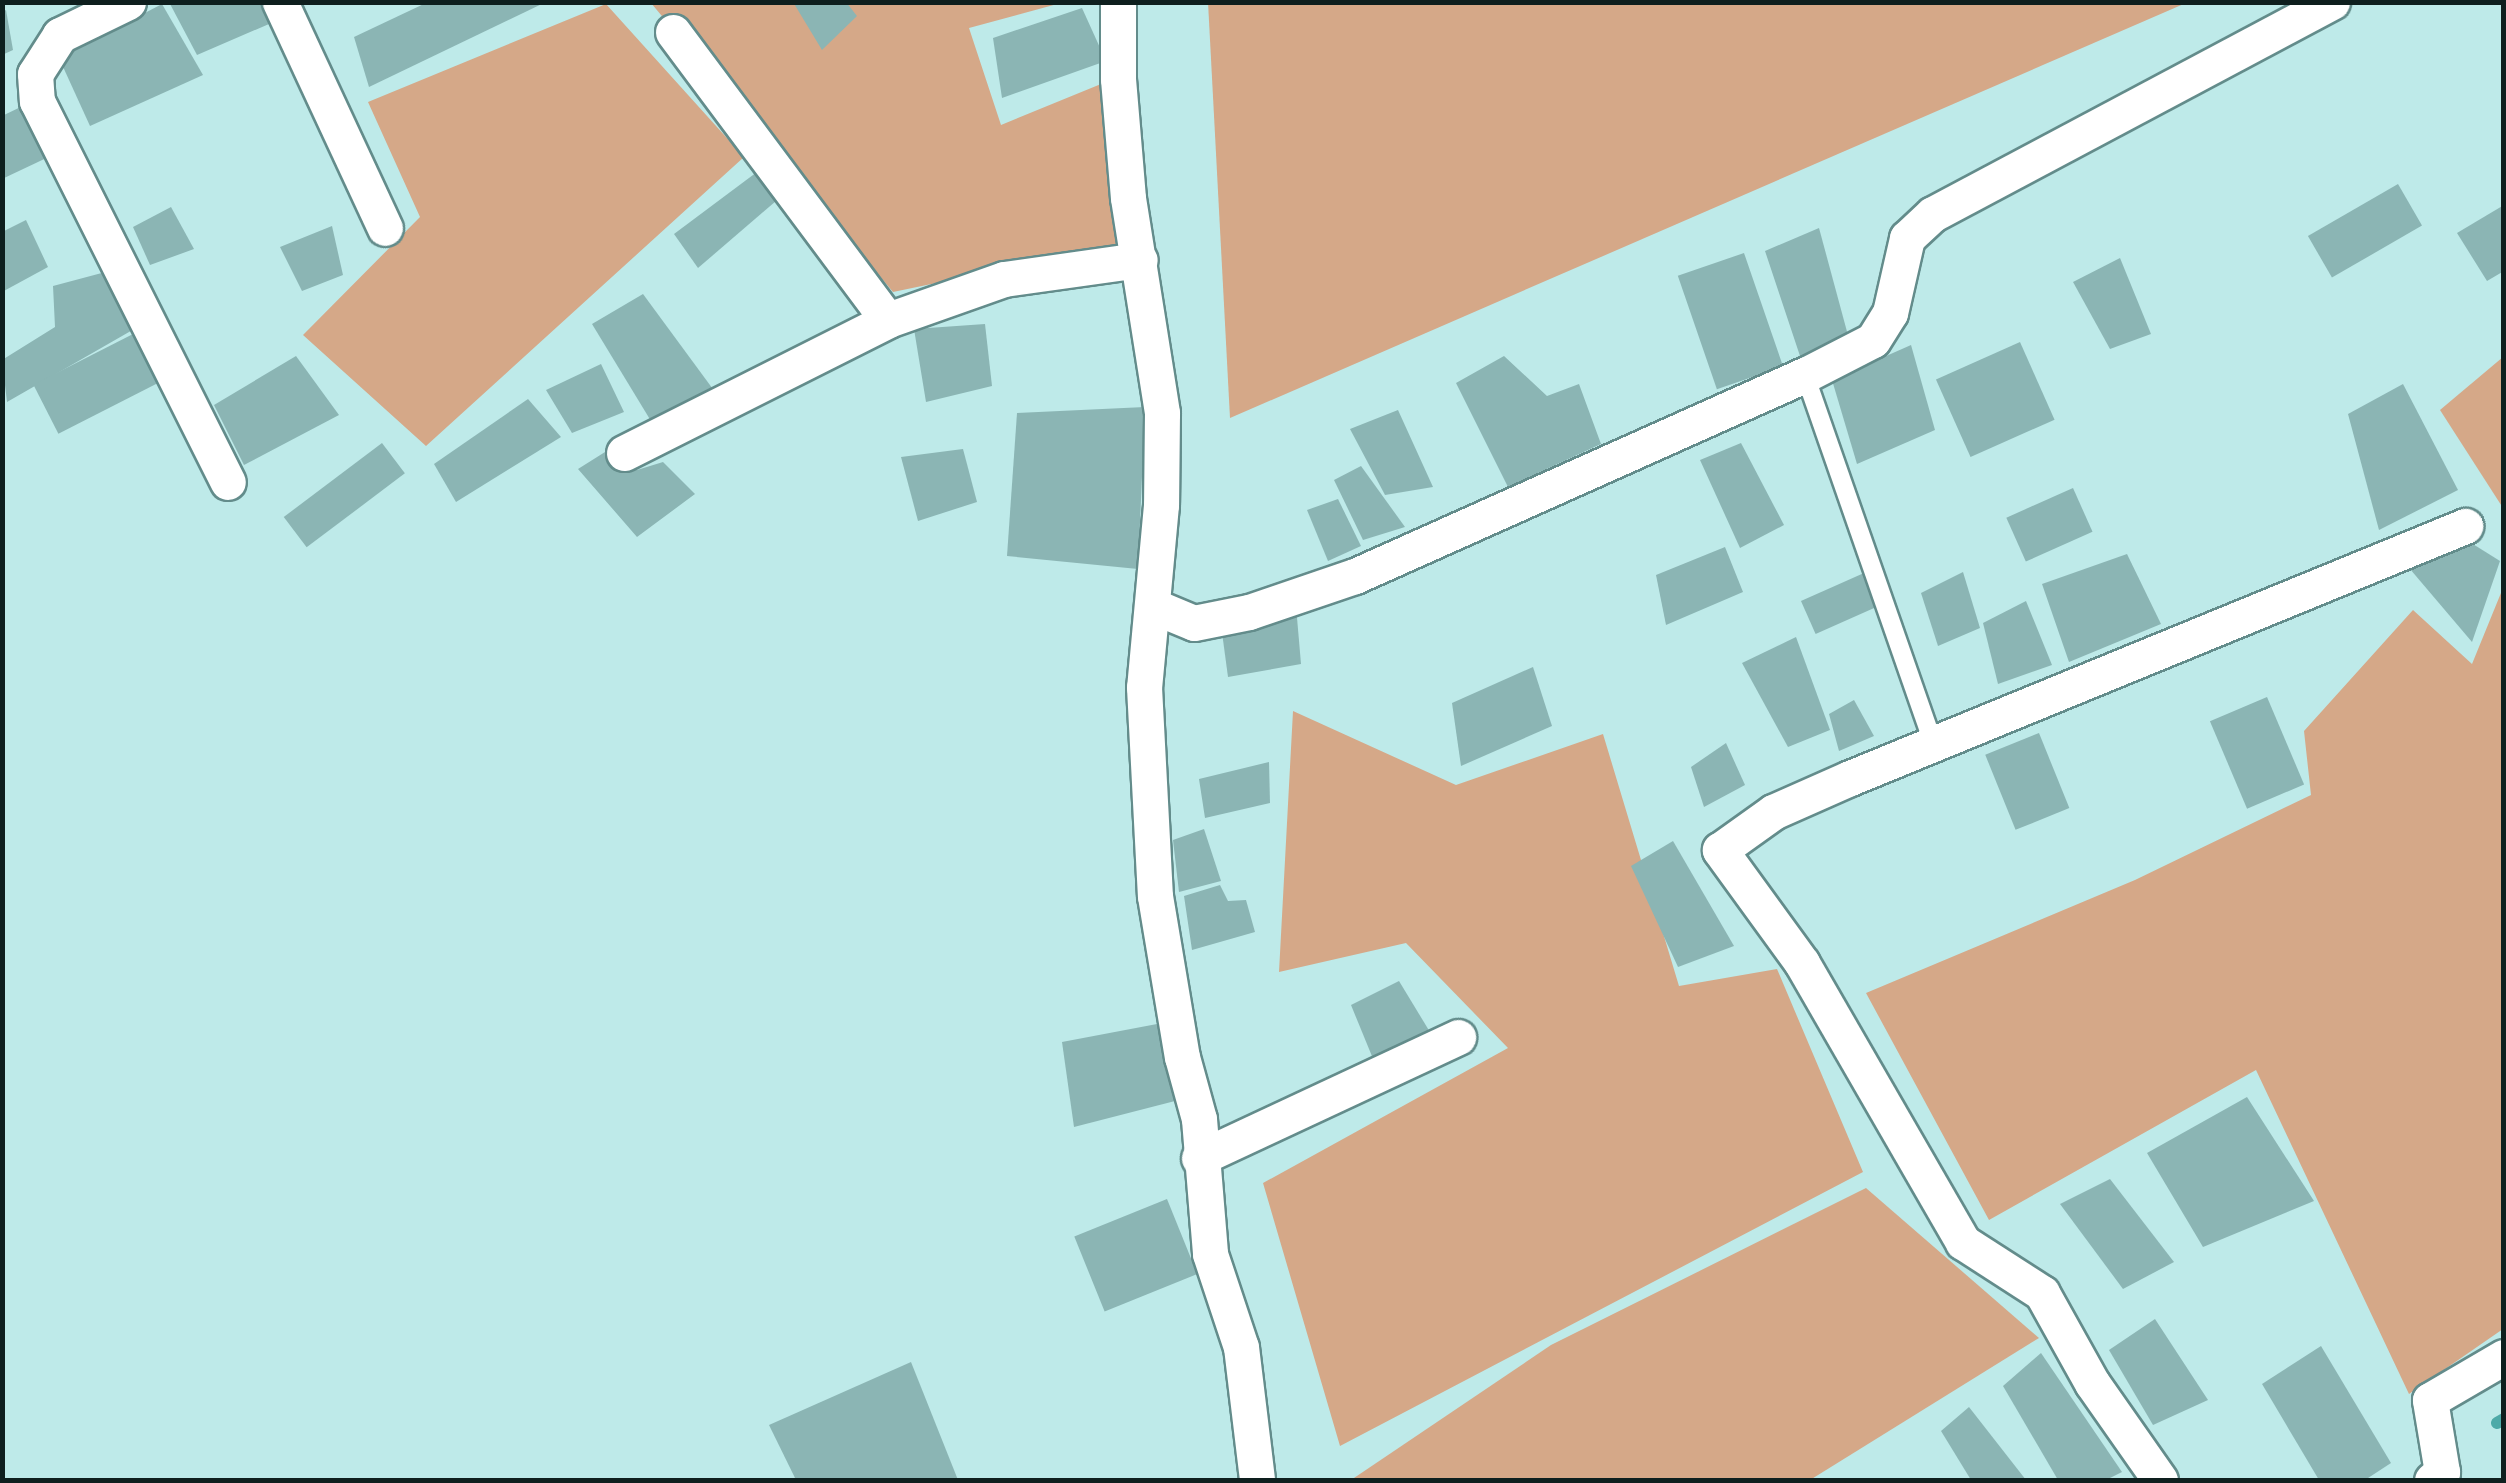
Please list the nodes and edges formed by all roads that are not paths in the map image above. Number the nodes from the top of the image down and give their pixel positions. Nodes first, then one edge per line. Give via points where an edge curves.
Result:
1 (128, 2) edge
2 (280, 2) edge
3 (1118, 2) edge
4 (2332, 2) edge
5 (673, 32) dead end
6 (385, 228) dead end
7 (1140, 260) junction
8 (888, 320) junction
9 (1806, 375) junction
10 (624, 452) dead end
11 (228, 482) dead end
12 (2465, 526) dead end
13 (1154, 606) junction
14 (1934, 744) junction
15 (1458, 1037) dead end
16 (1200, 1158) junction
17 (2504, 1357) edge
18 (1257, 1480) edge
19 (2160, 1480) edge
20 (2432, 1480) edge

1 - 11 street via 60,35 35,74 38,101
2 - 6 street
3 - 7 street via 1128,198
4 - 9 street via 1933,214 1907,238 1890,313 1872,340
5 - 8 street
7 - 8 street via 1004,279
7 - 13 street via 1162,413
8 - 10 street
9 - 13 street via 1356,576 1194,624
9 - 14 lane
12 - 14 street
13 - 16 street via 1144,687 1155,896 1199,1118
14 - 19 street via 1773,812 1720,850 1812,979 1964,1242 2042,1293 2092,1382
15 - 16 street
16 - 18 street via 1210,1254 1241,1348
17 - 20 street via 2430,1400 2442,1472

